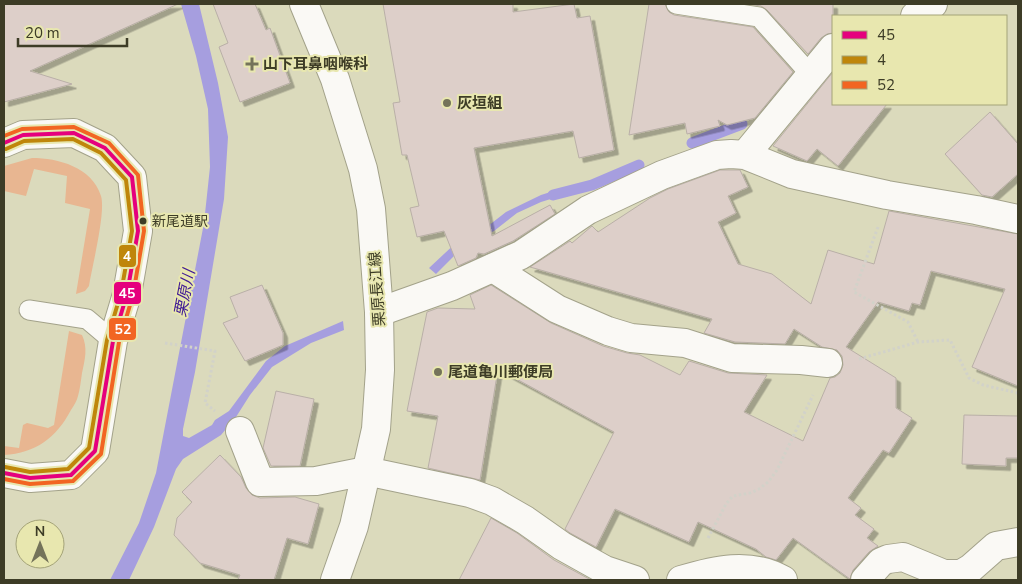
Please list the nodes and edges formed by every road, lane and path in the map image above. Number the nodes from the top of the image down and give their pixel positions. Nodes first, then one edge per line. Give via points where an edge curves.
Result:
1 (304, 4) edge
2 (676, 4) edge
3 (933, 4) edge
4 (916, 15) edge
5 (832, 49) edge
6 (810, 74) junction
7 (4, 143) edge
8 (745, 155) junction
9 (887, 195) junction
10 (1018, 219) edge
11 (493, 268) junction
12 (29, 310) dead end
13 (380, 312) junction
14 (121, 314) junction
15 (87, 319) junction
16 (113, 341) junction
17 (918, 342) junction
18 (165, 343) dead end
19 (828, 363) junction
20 (1018, 393) edge
21 (219, 414) dead end
22 (240, 431) dead end
23 (366, 471) junction
24 (4, 473) edge
25 (1018, 542) edge
26 (688, 578) edge
27 (335, 580) edge
28 (635, 580) edge
29 (783, 580) edge
30 (865, 580) edge

1 - 13 street, 栗原長江線 via 335,79 363,169
2 - 6 lane via 760,17
3 - 4 street
5 - 6 street
6 - 8 street
7 - 14 street via 23,135 74,133 105,148 132,177 138,231
8 - 9 street via 792,174
8 - 11 street via 717,156 662,175 588,210 521,255
9 - 10 street
9 - 17 path via 854,292 908,322
11 - 13 street
11 - 19 street via 556,308 616,334 685,343 732,358
12 - 15 lane
13 - 23 street, 栗原長江線 via 376,419
14 - 15 lane
14 - 16 street
15 - 16 lane
16 - 24 street via 96,451 71,475 30,478
17 - 19 path via 852,361
17 - 20 path via 950,340 969,378 983,385
18 - 21 path via 215,351 205,403
19 - 26 path via 777,470 760,489 733,496 726,504
22 - 23 street via 260,482 316,481
23 - 27 street, 栗原長江線 via 354,526
23 - 28 street via 492,501 605,570
25 - 30 street via 996,546 961,574 944,574 903,557 881,562
26 - 29 street via 726,568 764,572

